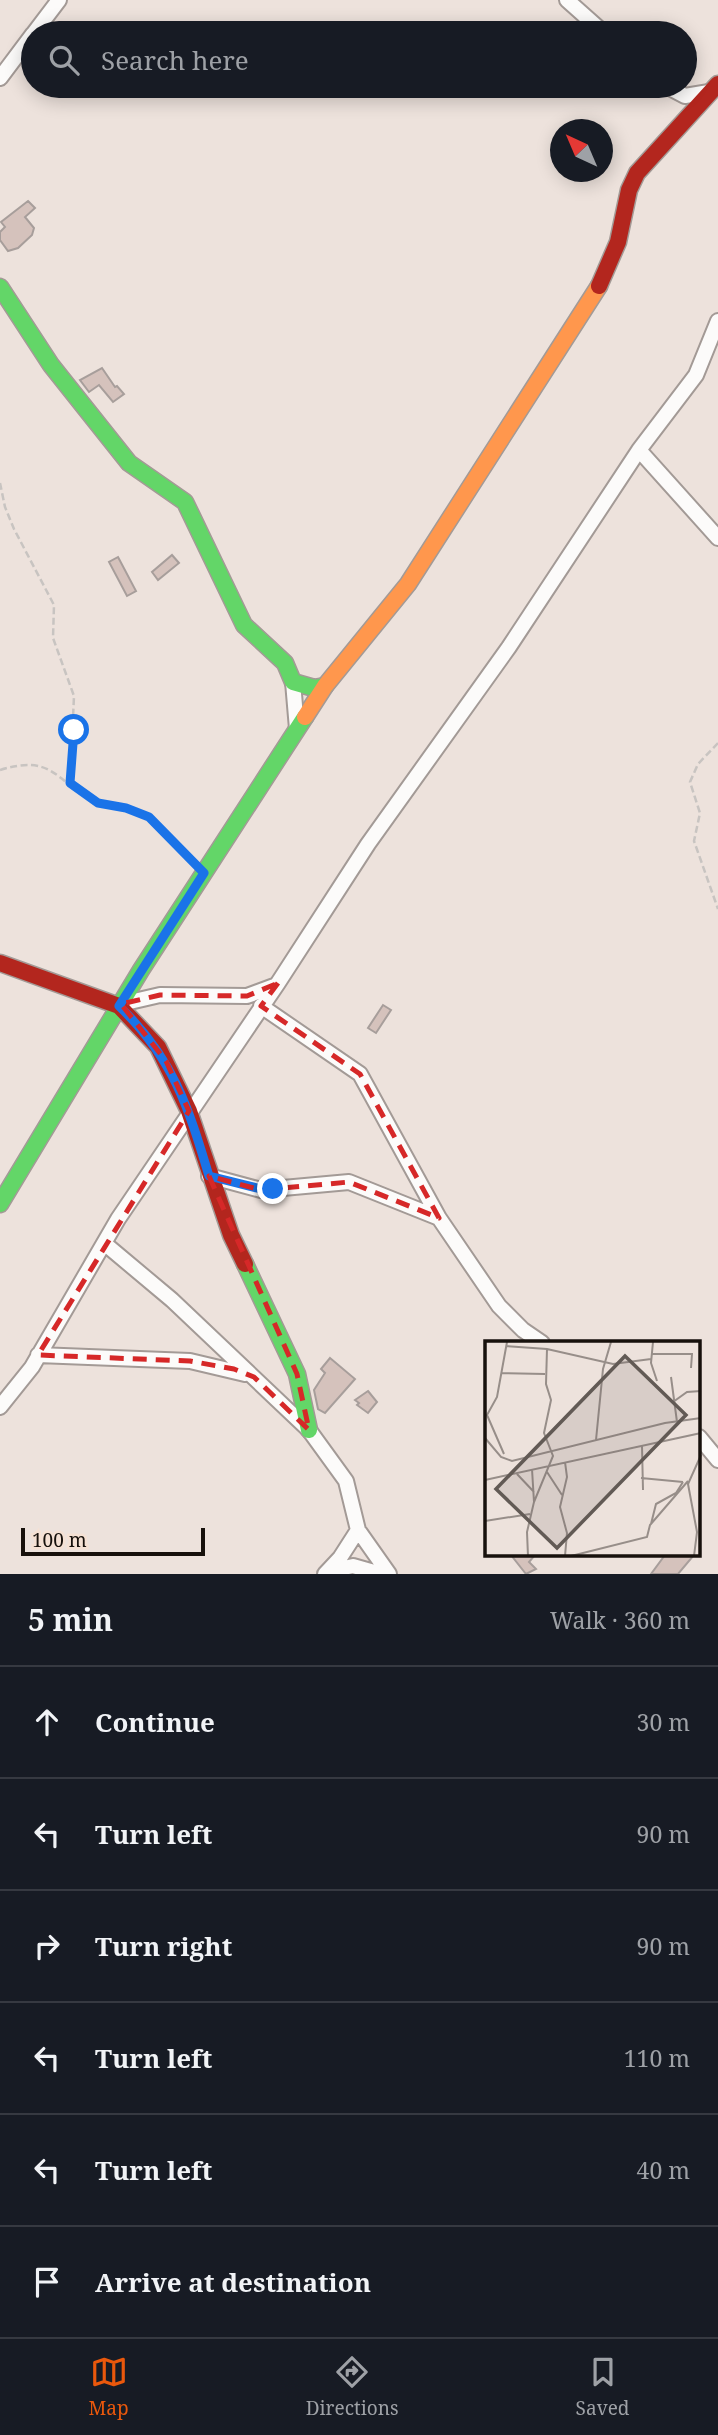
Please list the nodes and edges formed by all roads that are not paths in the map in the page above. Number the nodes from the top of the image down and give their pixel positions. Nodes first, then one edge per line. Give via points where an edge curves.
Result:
1 (60, 0) edge
2 (567, 0) edge
3 (44, 21) edge
4 (591, 21) edge
5 (21, 51) edge
6 (0, 78) edge
7 (714, 88) edge
8 (697, 93) edge
9 (0, 287) edge
10 (718, 321) edge
11 (639, 450) junction
12 (718, 537) edge
13 (293, 682) junction
14 (325, 686) junction
15 (298, 730) junction
16 (0, 963) edge
17 (278, 983) junction
18 (120, 1005) junction
19 (261, 1006) junction
20 (189, 1111) junction
21 (209, 1176) junction
22 (0, 1204) edge
23 (439, 1219) junction
24 (104, 1243) junction
25 (538, 1341) edge
26 (38, 1355) junction
27 (254, 1377) junction
28 (0, 1407) edge
29 (309, 1430) junction
30 (700, 1438) edge
31 (718, 1460) edge
32 (358, 1530) junction
33 (327, 1572) edge
34 (381, 1574) edge
35 (388, 1574) edge

1 - 3 street
2 - 4 street
5 - 6 street
7 - 8 street
7 - 14 street via 637,173 618,242 598,287 408,584
9 - 13 street via 51,365 129,463 185,502 244,625 285,663
10 - 11 street via 696,375
11 - 12 street
11 - 17 street
13 - 14 street
13 - 15 street
14 - 15 street
15 - 18 street
16 - 18 street
17 - 18 street via 247,996 160,995
17 - 19 street
18 - 20 street via 158,1048
18 - 22 street
19 - 20 street
19 - 23 street via 360,1074
20 - 21 street
20 - 24 street
21 - 23 street via 261,1189 349,1182
21 - 29 street via 231,1235 297,1374
23 - 25 street via 499,1306
24 - 26 street
24 - 27 street
26 - 27 street via 190,1361
26 - 28 street
27 - 29 street
29 - 32 street via 346,1480
30 - 31 street
32 - 33 street
32 - 35 street
33 - 34 street via 353,1566

